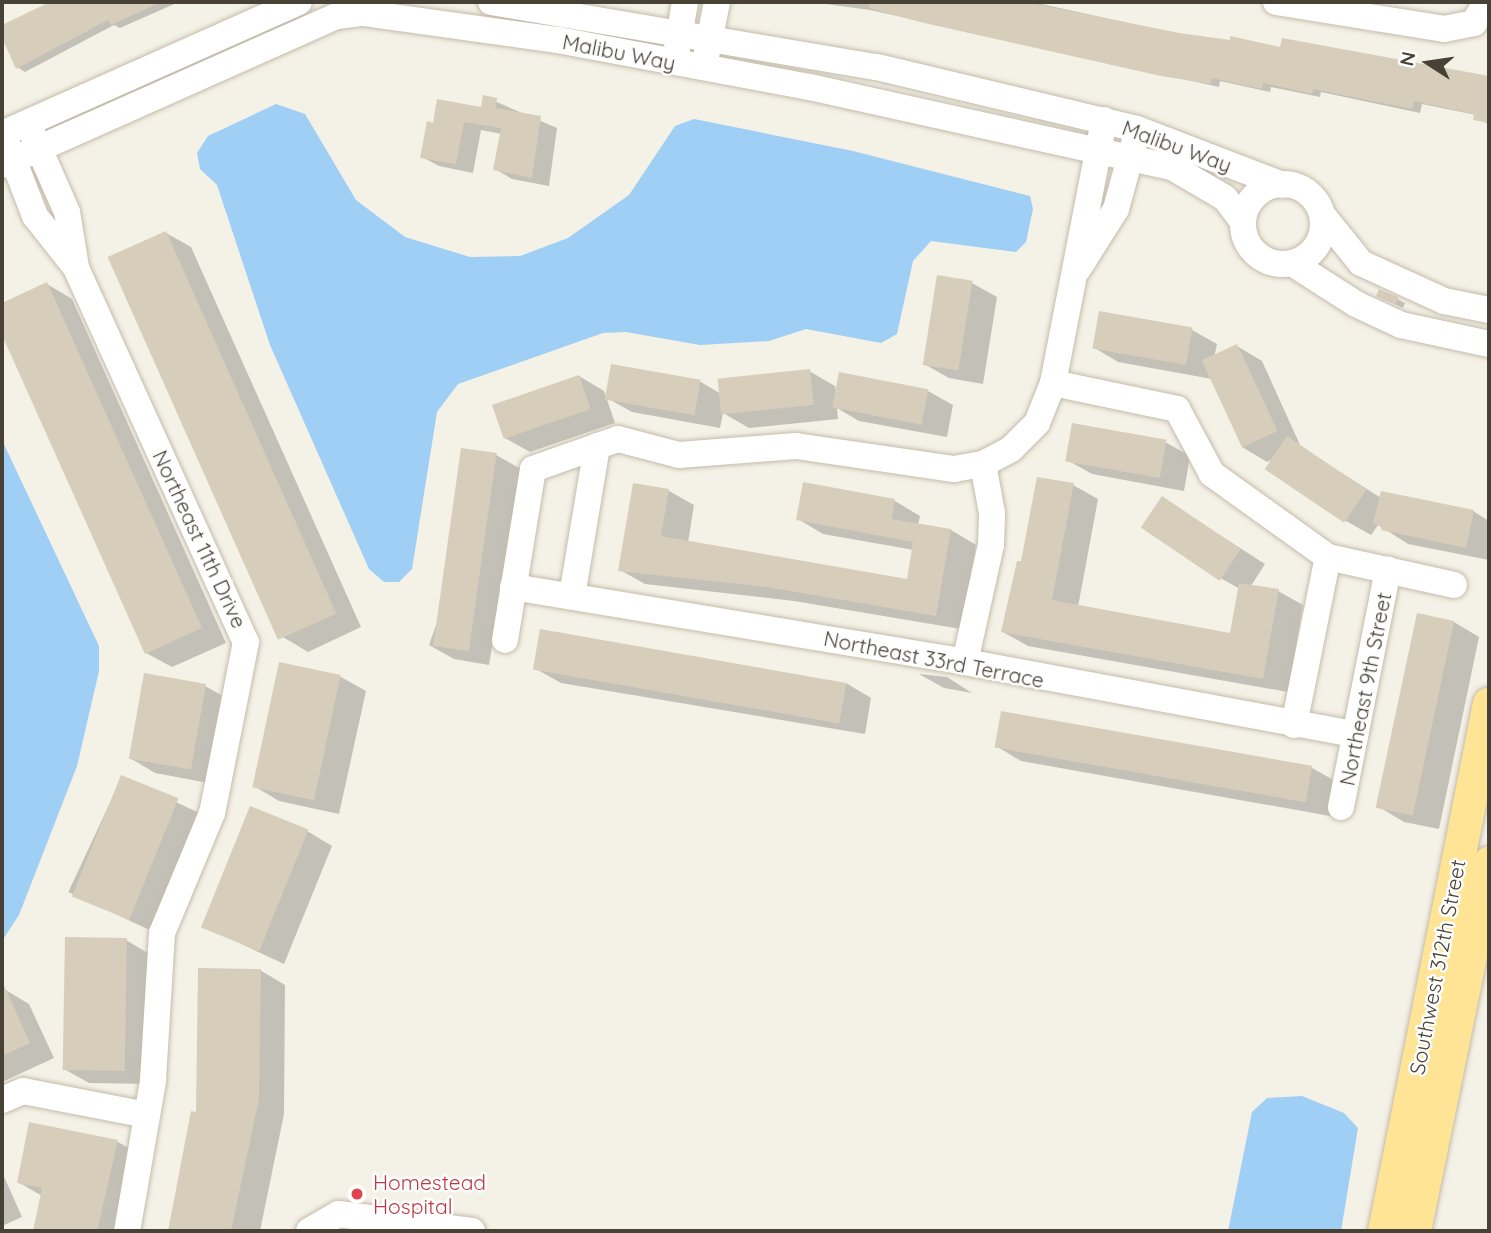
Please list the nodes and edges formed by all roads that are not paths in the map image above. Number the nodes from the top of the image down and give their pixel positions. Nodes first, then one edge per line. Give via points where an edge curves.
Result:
1 (299, 2) edge
2 (491, 2) edge
3 (685, 2) edge
4 (717, 2) edge
5 (1276, 2) edge
6 (1486, 2) edge
7 (680, 32) junction
8 (710, 37) junction
9 (674, 62) junction
10 (704, 68) junction
11 (1104, 120) junction
12 (28, 122) junction
13 (1137, 129) junction
14 (2, 134) edge
15 (38, 150) junction
16 (1097, 150) junction
17 (1130, 158) junction
18 (7, 163) edge
19 (1283, 185) junction
20 (1324, 217) junction
21 (1241, 219) junction
22 (1292, 263) junction
23 (76, 268) junction
24 (1075, 273) junction
25 (1489, 310) edge
26 (1489, 344) edge
27 (1053, 383) junction
28 (597, 446) junction
29 (984, 464) junction
30 (1328, 557) junction
31 (1388, 570) junction
32 (1454, 585) dead end
33 (513, 587) junction
34 (572, 596) junction
35 (505, 640) dead end
36 (965, 662) junction
37 (1489, 703) edge
38 (1294, 725) junction
39 (1355, 734) junction
40 (1480, 751) junction
41 (1341, 807) dead end
42 (1489, 863) edge
43 (1463, 988) junction
44 (2, 1100) edge
45 (147, 1115) junction
46 (312, 1228) edge
47 (127, 1231) edge
48 (472, 1231) edge
49 (1384, 1231) edge
50 (1414, 1231) edge

1 - 12 street
2 - 7 street, Malibu Way
3 - 7 street
4 - 8 street
5 - 6 street via 1444,29 1474,23
7 - 8 street, Malibu Way
7 - 9 street
8 - 10 street
8 - 11 street, Malibu Way via 877,67
9 - 10 street, Malibu Way
9 - 15 street, Malibu Way via 558,40 363,13 337,16
10 - 16 street, Malibu Way
11 - 13 street, Malibu Way
11 - 16 street
12 - 14 street
12 - 15 street, Northeast 11th Drive
13 - 17 street
13 - 19 street, Malibu Way
14 - 18 street, Northeast 11th Drive
15 - 18 street, Malibu Way
15 - 23 street, Northeast 11th Drive via 67,212
16 - 17 street, Malibu Way
16 - 24 street
17 - 21 street, Malibu Way via 1172,167 1225,198
17 - 24 street via 1116,209 1091,256
18 - 23 street, Northeast 11th Drive via 35,216
19 - 20 street, Malibu Way via 1316,201
19 - 21 street, Malibu Way via 1250,197
20 - 22 street via 1319,246
20 - 25 street, Malibu Way via 1361,263 1444,301
21 - 22 street, Malibu Way via 1250,248 1269,261
22 - 26 street, Malibu Way via 1356,304 1401,325
23 - 45 street, Northeast 11th Drive via 247,642 212,813 162,933
24 - 27 street
27 - 29 street via 1037,423 1011,449
27 - 30 street via 1177,409 1212,474
28 - 29 street via 618,439 679,455 796,446 954,468
28 - 33 street via 533,469
28 - 34 street
29 - 36 street via 992,513 991,545
30 - 31 street
30 - 38 street
31 - 32 street
31 - 39 street, Northeast 9th Street
33 - 34 street, Northeast 33rd Terrace
33 - 35 street
34 - 36 street, Northeast 33rd Terrace
36 - 38 street, Northeast 33rd Terrace
37 - 40 main road, Southwest 312th Street
38 - 39 street, Northeast 33rd Terrace
39 - 41 street, Northeast 9th Street
40 - 43 main road via 1486,784 1452,959 1455,984
40 - 49 main road, Southwest 312th Street
42 - 43 main road, Southwest 312th Street
43 - 50 main road, Southwest 312th Street
44 - 45 street via 23,1091
45 - 47 street, Northeast 11th Drive
46 - 48 street via 338,1214

